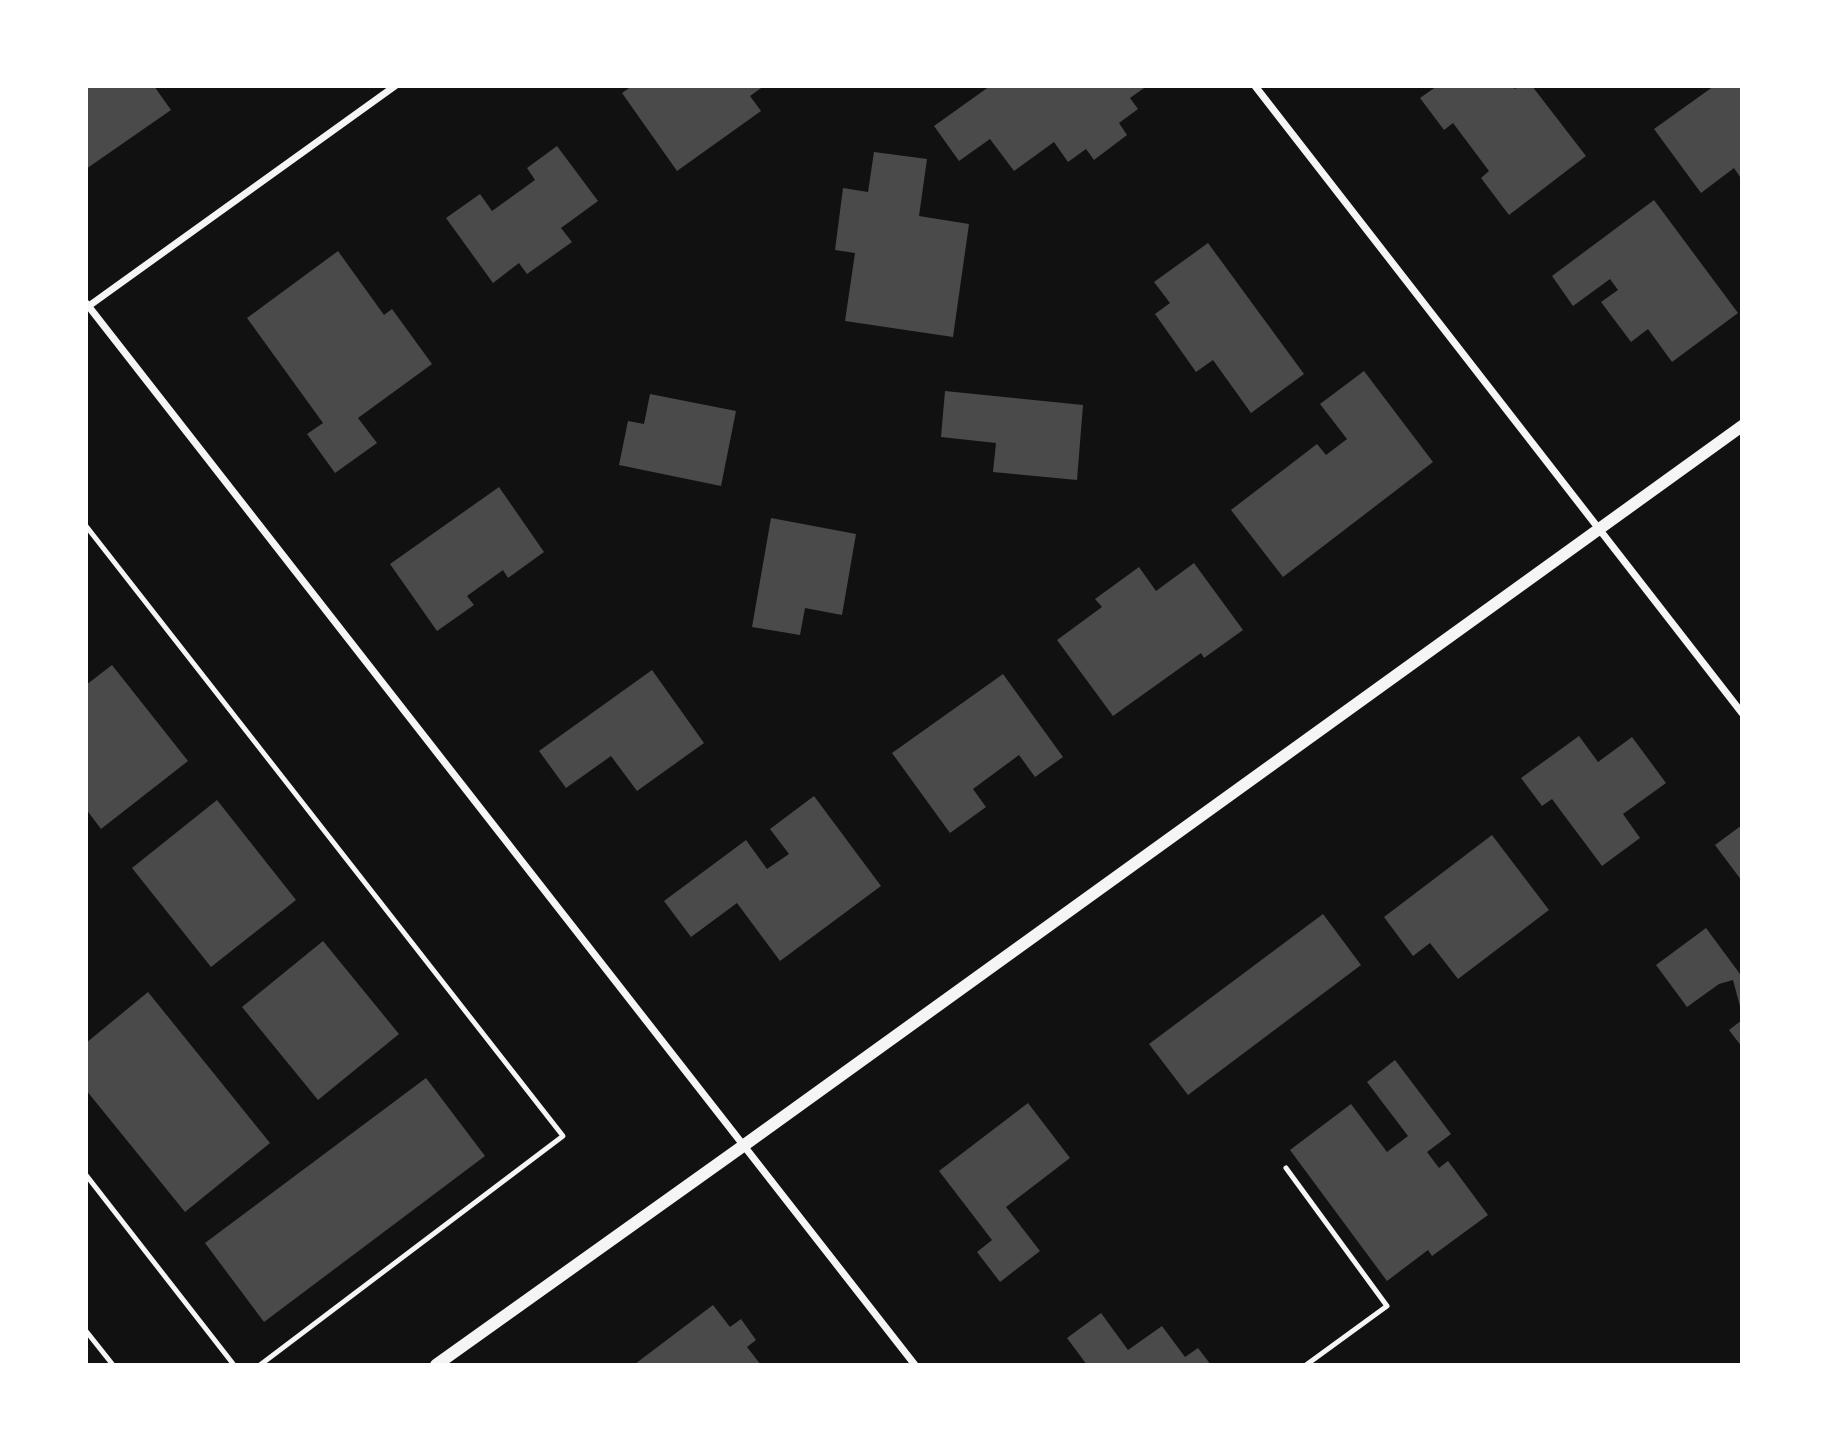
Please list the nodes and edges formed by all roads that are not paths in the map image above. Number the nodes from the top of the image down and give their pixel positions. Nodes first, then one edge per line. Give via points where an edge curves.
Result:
1 (395, 86) edge
2 (1255, 86) edge
3 (87, 306) edge
4 (1742, 425) edge
5 (86, 526) edge
6 (1600, 528) junction
7 (1742, 713) edge
8 (743, 1146) junction
9 (1286, 1168) dead end
10 (86, 1175) edge
11 (86, 1331) edge
12 (113, 1365) edge
13 (234, 1365) edge
14 (261, 1365) edge
15 (436, 1365) edge
16 (915, 1365) edge
17 (1306, 1365) edge

1 - 3 street
2 - 6 street
3 - 8 street
4 - 6 street
5 - 14 lane via 563,1136
6 - 7 street
6 - 8 street
8 - 15 street
8 - 16 street
9 - 17 lane via 1387,1306
10 - 13 lane
11 - 12 lane

